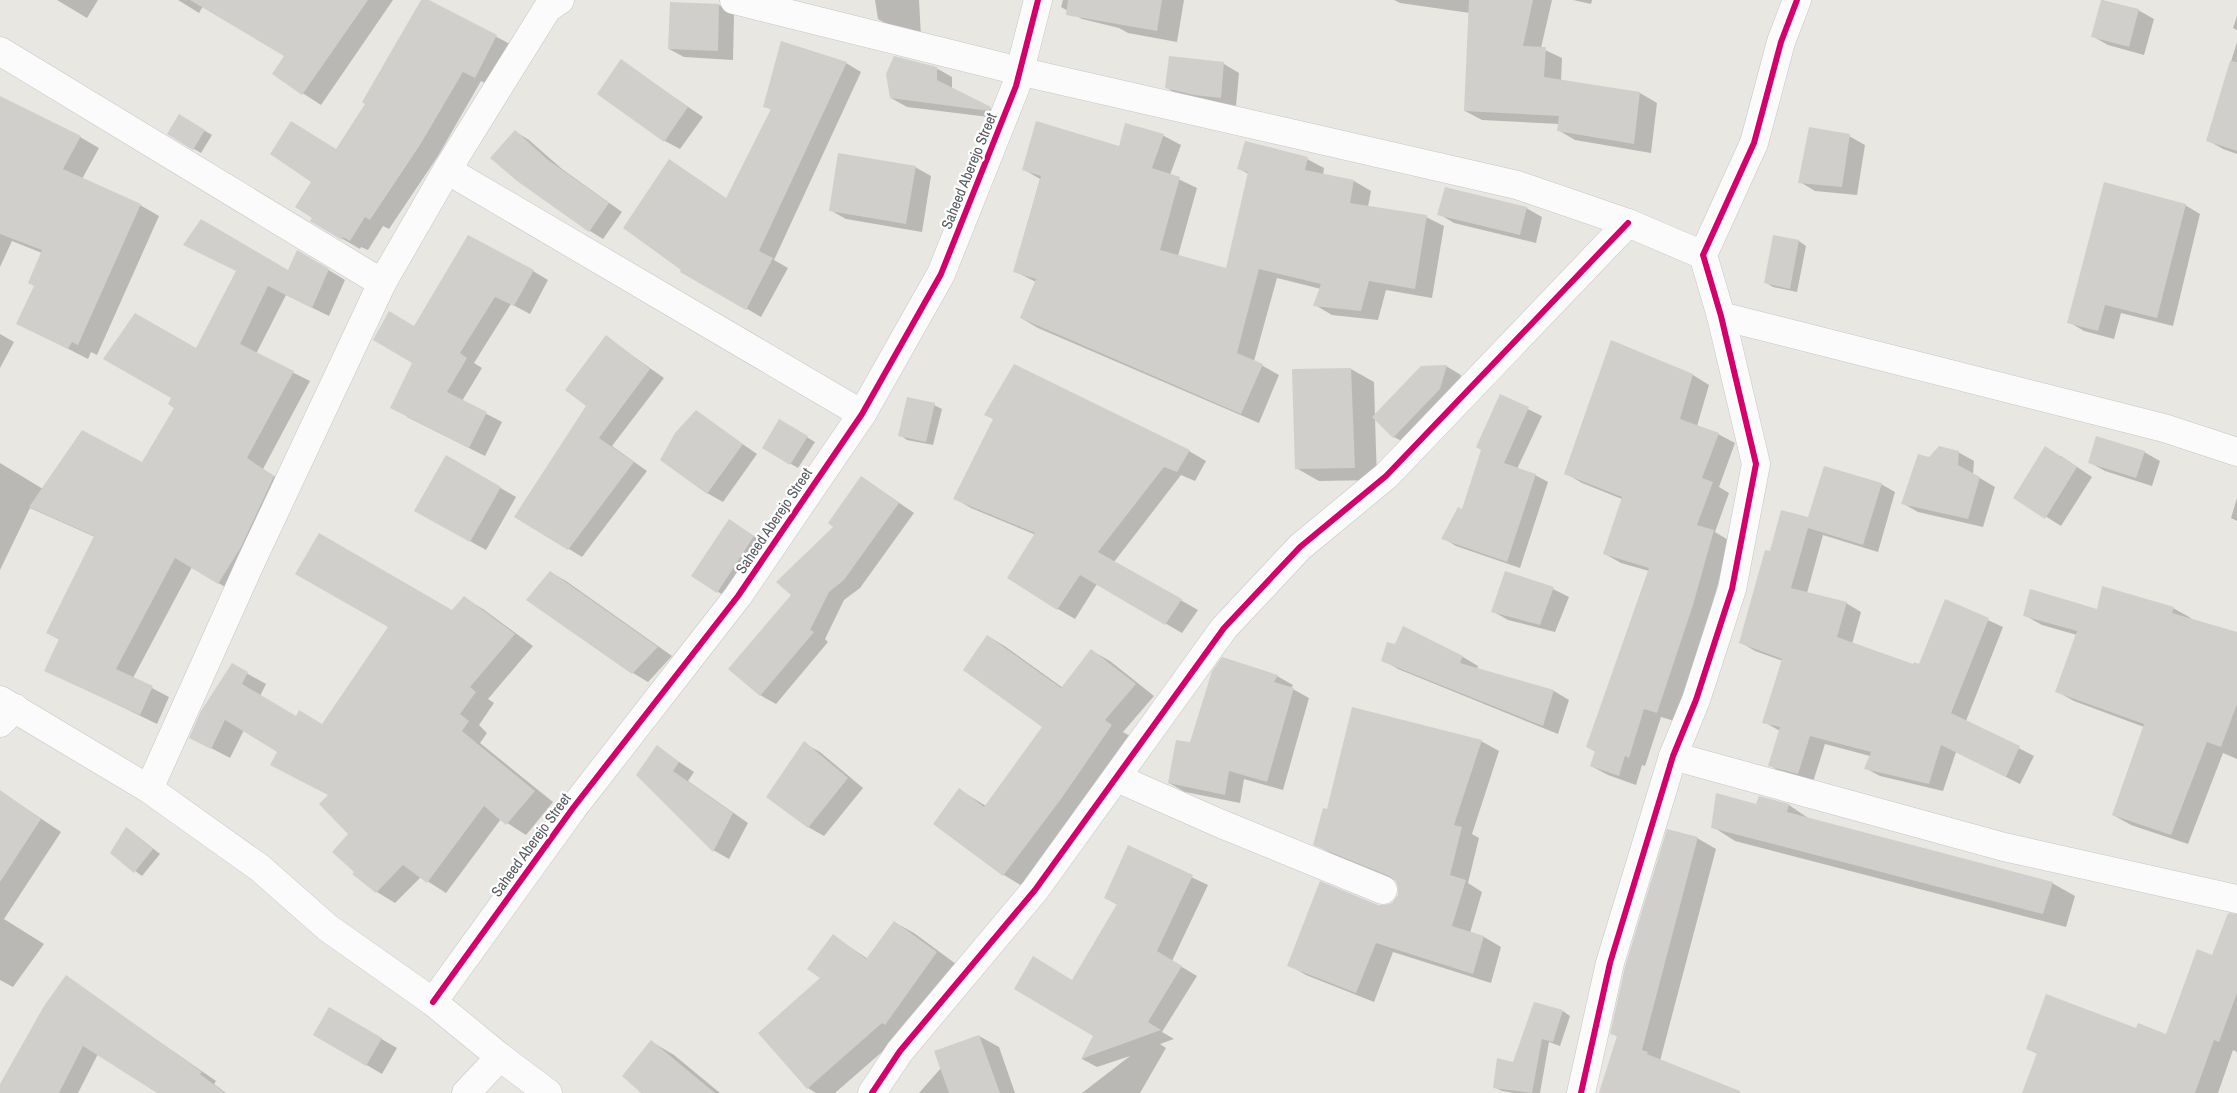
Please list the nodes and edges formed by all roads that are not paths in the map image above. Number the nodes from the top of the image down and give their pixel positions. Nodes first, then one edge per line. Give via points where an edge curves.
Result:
1 (560, 0) edge
2 (734, 0) edge
3 (1038, 0) edge
4 (1797, 0) edge
5 (0, 51) edge
6 (1019, 71) junction
7 (447, 170) junction
8 (1628, 223) junction
9 (1703, 255) junction
10 (382, 283) junction
11 (1720, 316) junction
12 (862, 414) junction
13 (2237, 452) edge
14 (5, 710) edge
15 (1673, 756) junction
16 (1117, 778) junction
17 (149, 790) junction
18 (1383, 890) dead end
19 (2237, 899) edge
20 (433, 1002) junction
21 (500, 1058) junction
22 (466, 1093) edge
23 (548, 1093) edge
24 (872, 1093) edge
25 (1581, 1093) edge

1 - 7 street via 547,9
2 - 6 street
3 - 6 street, Saheed Aberejo Street
4 - 9 street via 1781,42 1754,143
5 - 10 street
6 - 8 street via 1517,186
6 - 12 street, Saheed Aberejo Street via 1016,86 940,274
7 - 10 street
7 - 12 street
8 - 9 street
8 - 16 street via 1386,476 1300,548 1224,628
9 - 11 street
10 - 17 street via 250,564
11 - 13 street via 2164,428
11 - 15 street via 1756,464 1732,589 1696,700
12 - 20 street, Saheed Aberejo Street via 738,596 573,808
14 - 17 street
15 - 19 street via 2004,848
15 - 25 street via 1610,962
16 - 18 street
16 - 24 street via 1035,890 900,1051
17 - 20 street via 260,868 328,928
20 - 21 street
21 - 22 street
21 - 23 street

